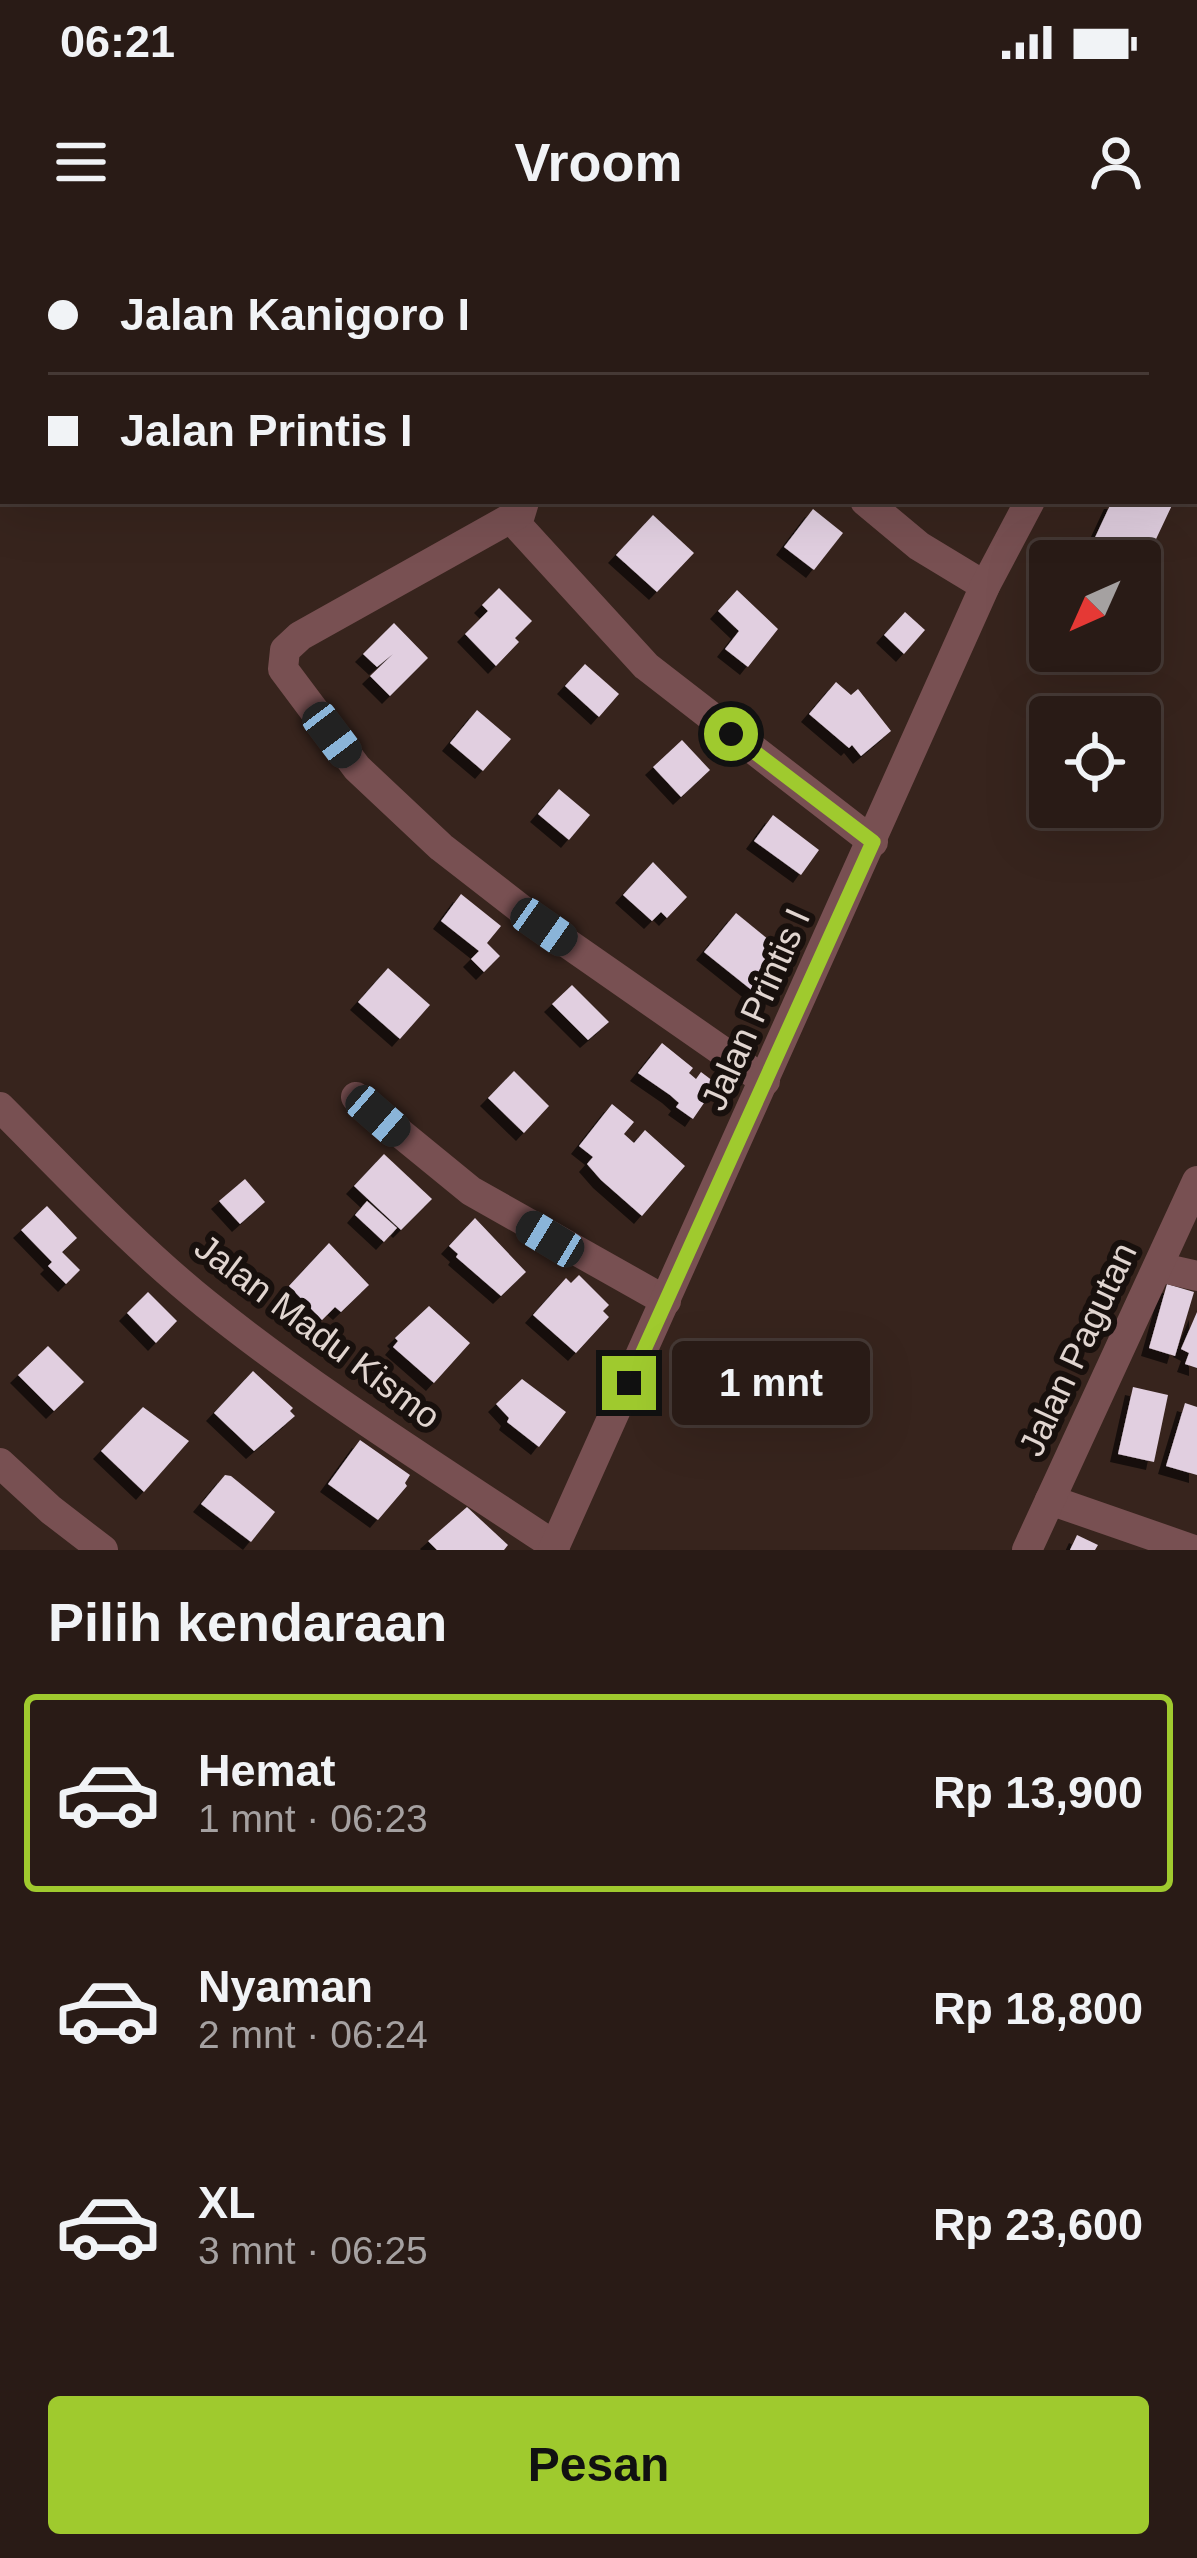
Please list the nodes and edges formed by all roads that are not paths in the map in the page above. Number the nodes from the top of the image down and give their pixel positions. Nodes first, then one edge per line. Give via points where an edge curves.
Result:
1 (869, 504) edge
2 (1028, 504) edge
3 (521, 507) edge
4 (985, 586) junction
5 (873, 842) junction
6 (766, 1081) junction
7 (356, 1097) dead end
8 (0, 1107) edge
9 (1197, 1181) edge
10 (1157, 1267) junction
11 (1197, 1276) edge
12 (665, 1301) junction
13 (0, 1463) edge
14 (1050, 1500) junction
15 (554, 1548) edge
16 (104, 1550) edge
17 (1027, 1550) edge
18 (1195, 1550) edge

1 - 4 street
2 - 4 street, Jalan Printis I
3 - 5 street via 517,525 646,666
3 - 6 street via 300,636 286,650 284,669 357,767 441,847
4 - 5 street, Jalan Printis I
5 - 6 street, Jalan Printis I
6 - 12 street, Jalan Printis I
7 - 12 street via 471,1191
8 - 15 street, Jalan Madu Kismo via 206,1304
9 - 10 street, Jalan Pagutan
10 - 11 street
10 - 14 street, Jalan Pagutan
12 - 15 street, Jalan Printis I
13 - 16 street
14 - 17 street, Jalan Pagutan
14 - 18 street

